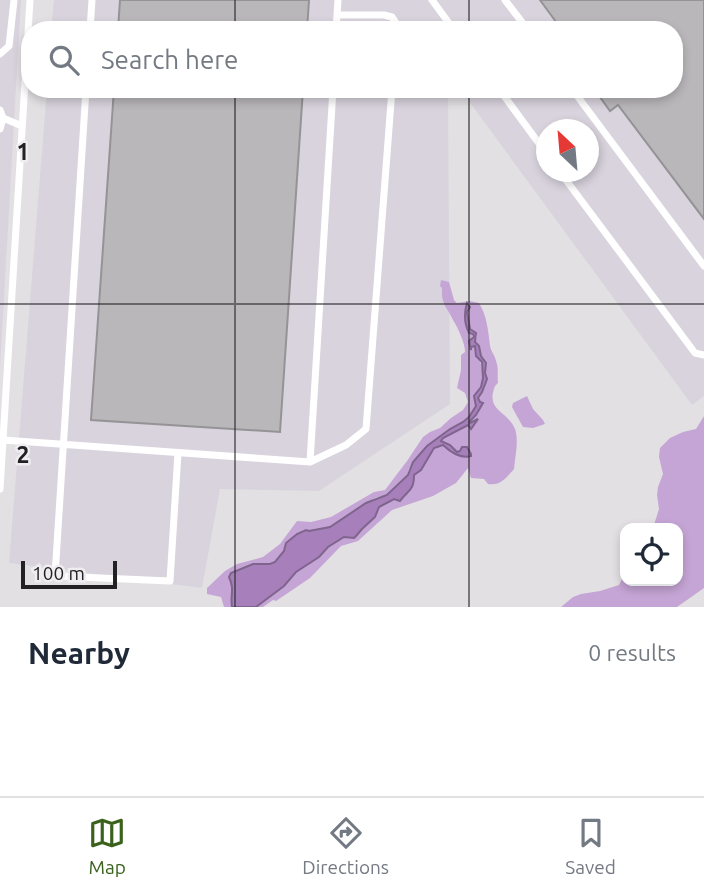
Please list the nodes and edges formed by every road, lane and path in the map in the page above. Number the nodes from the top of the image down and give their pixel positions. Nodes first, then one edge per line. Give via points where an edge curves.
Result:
1 (92, 0) edge
2 (338, 0) edge
3 (432, 0) edge
4 (505, 0) edge
5 (14, 1) edge
6 (30, 2) edge
7 (337, 15) junction
8 (28, 21) edge
9 (91, 21) edge
10 (337, 21) edge
11 (395, 21) edge
12 (447, 21) edge
13 (520, 21) edge
14 (12, 25) junction
15 (21, 26) edge
16 (9, 46) junction
17 (21, 47) edge
18 (0, 54) edge
19 (24, 98) edge
20 (85, 98) edge
21 (332, 98) edge
22 (390, 98) edge
23 (506, 98) edge
24 (579, 98) edge
25 (2, 114) edge
26 (22, 126) junction
27 (0, 129) edge
28 (536, 138) edge
29 (567, 182) edge
30 (704, 266) edge
31 (704, 355) edge
32 (3, 440) junction
33 (62, 445) junction
34 (178, 453) junction
35 (310, 462) junction
36 (0, 489) edge

1 - 9 street
2 - 7 street
3 - 12 street
4 - 13 street
5 - 6 street
5 - 14 street
6 - 8 street
7 - 10 street
7 - 11 street via 384,15
14 - 15 street
14 - 16 street
16 - 17 street
16 - 18 street
19 - 26 street
20 - 33 street
21 - 35 street
22 - 35 street via 366,429 346,445
23 - 28 street
24 - 30 street
25 - 26 street
25 - 27 street
26 - 32 street
29 - 31 street via 695,353
32 - 33 street
32 - 36 street
33 - 34 street
33 - 34 street via 55,576 170,581
34 - 35 street

